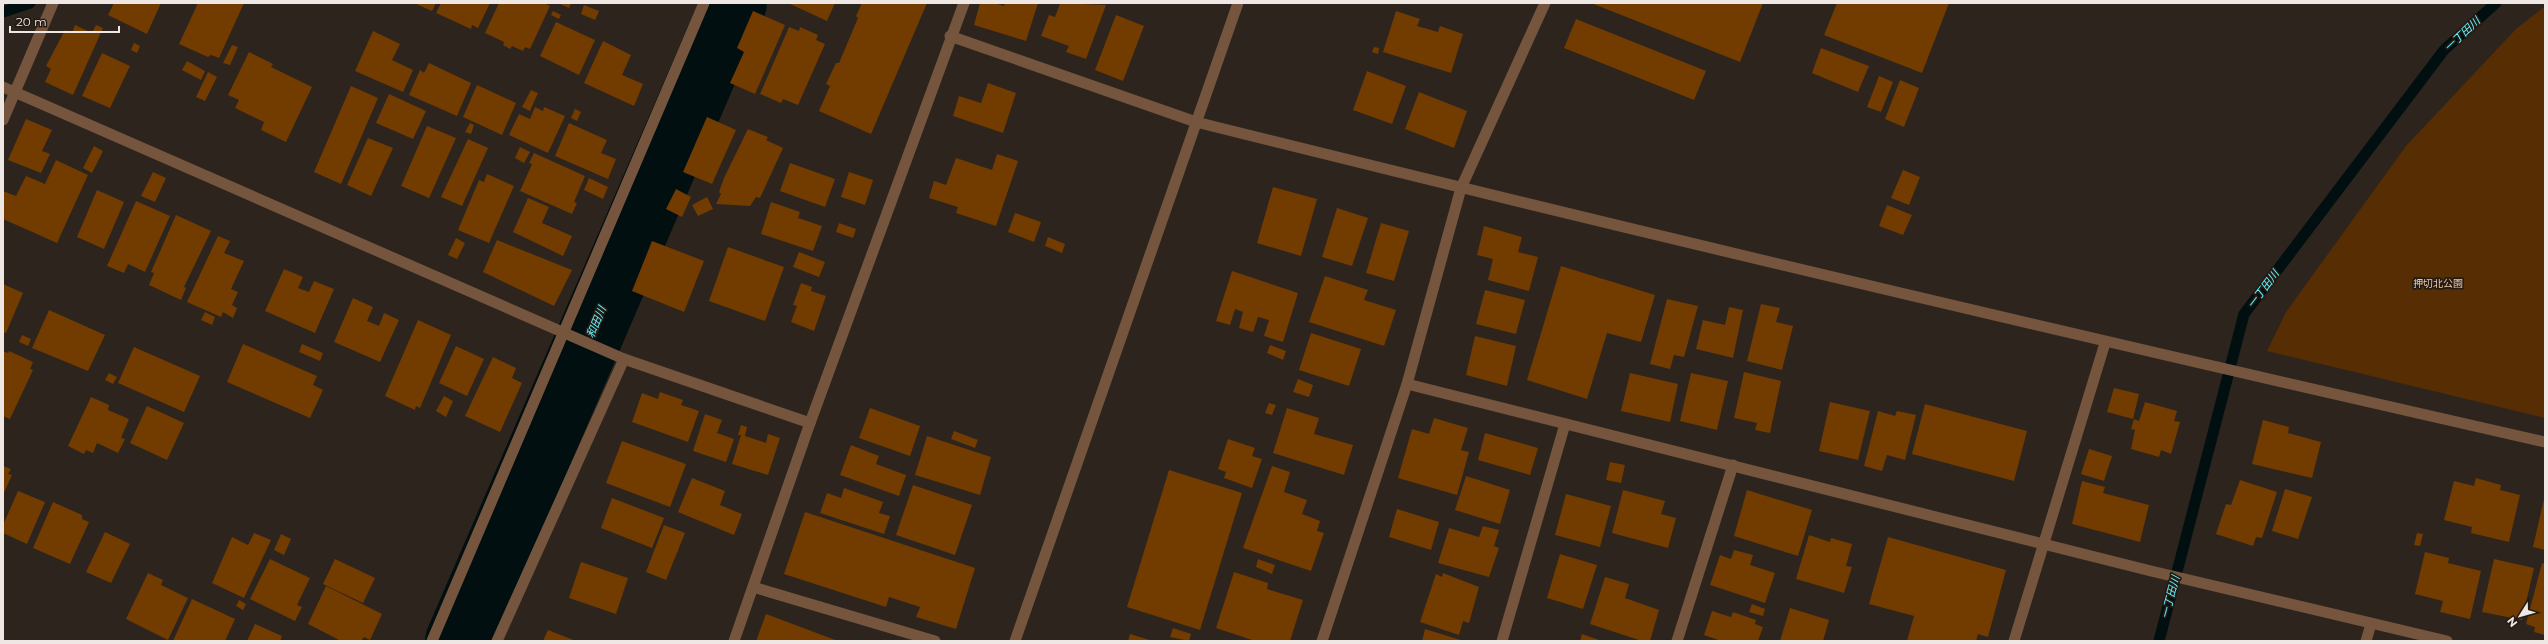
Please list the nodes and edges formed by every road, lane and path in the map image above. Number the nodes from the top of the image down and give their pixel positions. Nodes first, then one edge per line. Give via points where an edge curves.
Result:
1 (53, 3) edge
2 (704, 3) edge
3 (964, 3) edge
4 (1238, 3) edge
5 (1545, 3) edge
6 (950, 36) junction
7 (3, 88) edge
8 (15, 93) junction
9 (3, 120) edge
10 (1196, 122) junction
11 (1461, 188) junction
12 (564, 333) junction
13 (2105, 342) junction
14 (624, 359) junction
15 (1407, 384) junction
16 (810, 423) junction
17 (1565, 424) junction
18 (2545, 442) edge
19 (1733, 465) junction
20 (2043, 544) junction
21 (753, 587) junction
22 (2370, 624) junction
23 (432, 641) edge
24 (497, 641) edge
25 (734, 641) edge
26 (935, 641) edge
27 (1015, 641) edge
28 (1322, 641) edge
29 (1502, 641) edge
30 (1677, 641) edge
31 (2014, 641) edge
32 (2366, 641) edge
33 (2447, 641) edge

1 - 8 street
2 - 12 street
3 - 6 street
4 - 10 street
5 - 11 street
6 - 10 street
6 - 16 street
7 - 8 street
8 - 9 street
8 - 12 street
10 - 11 street
10 - 27 street
11 - 13 street
11 - 15 street
12 - 14 street
12 - 23 street
13 - 18 street
13 - 20 street
14 - 16 street
14 - 24 street
15 - 17 street
15 - 28 street
16 - 21 street
17 - 19 street
17 - 29 street
19 - 20 street
19 - 30 street
20 - 22 street
20 - 31 street
21 - 25 street
21 - 26 street
22 - 32 street
22 - 33 street

